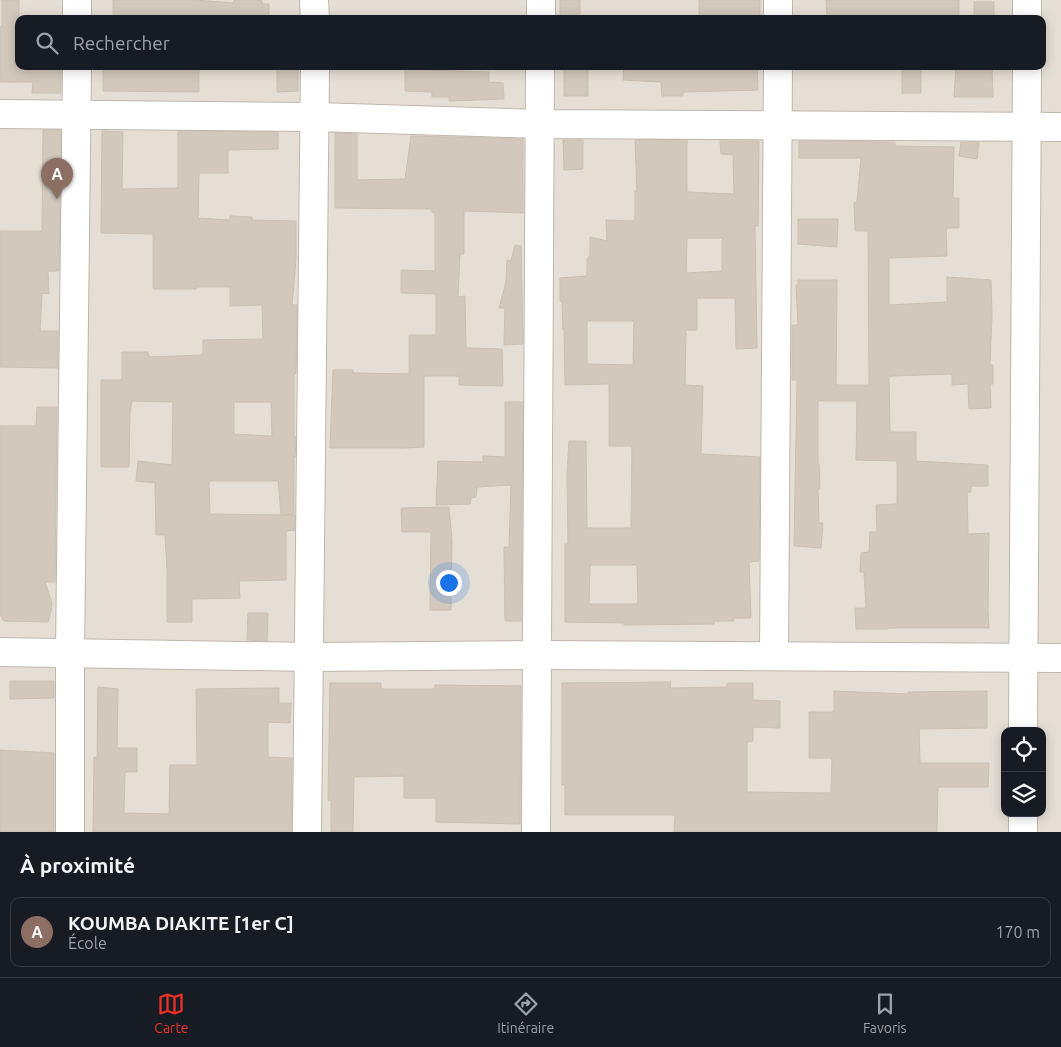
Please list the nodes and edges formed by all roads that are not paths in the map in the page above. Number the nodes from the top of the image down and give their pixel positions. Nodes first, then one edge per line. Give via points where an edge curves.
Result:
1 (77, 0) edge
2 (314, 0) edge
3 (541, 0) edge
4 (778, 0) edge
5 (1027, 0) edge
6 (77, 15) edge
7 (315, 15) edge
8 (541, 15) edge
9 (778, 15) edge
10 (1027, 15) edge
11 (77, 70) edge
12 (315, 70) edge
13 (540, 70) edge
14 (778, 70) edge
15 (1027, 70) edge
16 (0, 114) edge
17 (78, 114) junction
18 (316, 117) junction
19 (540, 124) junction
20 (778, 126) junction
21 (1027, 127) junction
22 (1061, 128) edge
23 (0, 652) edge
24 (70, 652) junction
25 (537, 655) junction
26 (309, 656) junction
27 (774, 656) junction
28 (1024, 658) junction
29 (1061, 658) edge
30 (1023, 727) edge
31 (1023, 817) edge
32 (70, 832) edge
33 (306, 832) edge
34 (536, 832) edge
35 (1023, 832) edge

1 - 6 street
2 - 7 street
3 - 8 street
4 - 9 street
5 - 10 street
11 - 17 street
12 - 18 street
13 - 19 street
14 - 20 street
15 - 21 street
16 - 17 street
17 - 18 street
17 - 24 street
18 - 19 street
18 - 26 street
19 - 20 street
19 - 25 street
20 - 21 street
20 - 27 street
21 - 22 street
21 - 28 street
23 - 24 street
24 - 26 street
24 - 32 street
25 - 26 street
25 - 27 street
25 - 34 street
26 - 33 street
27 - 28 street
28 - 29 street
28 - 30 street
31 - 35 street

